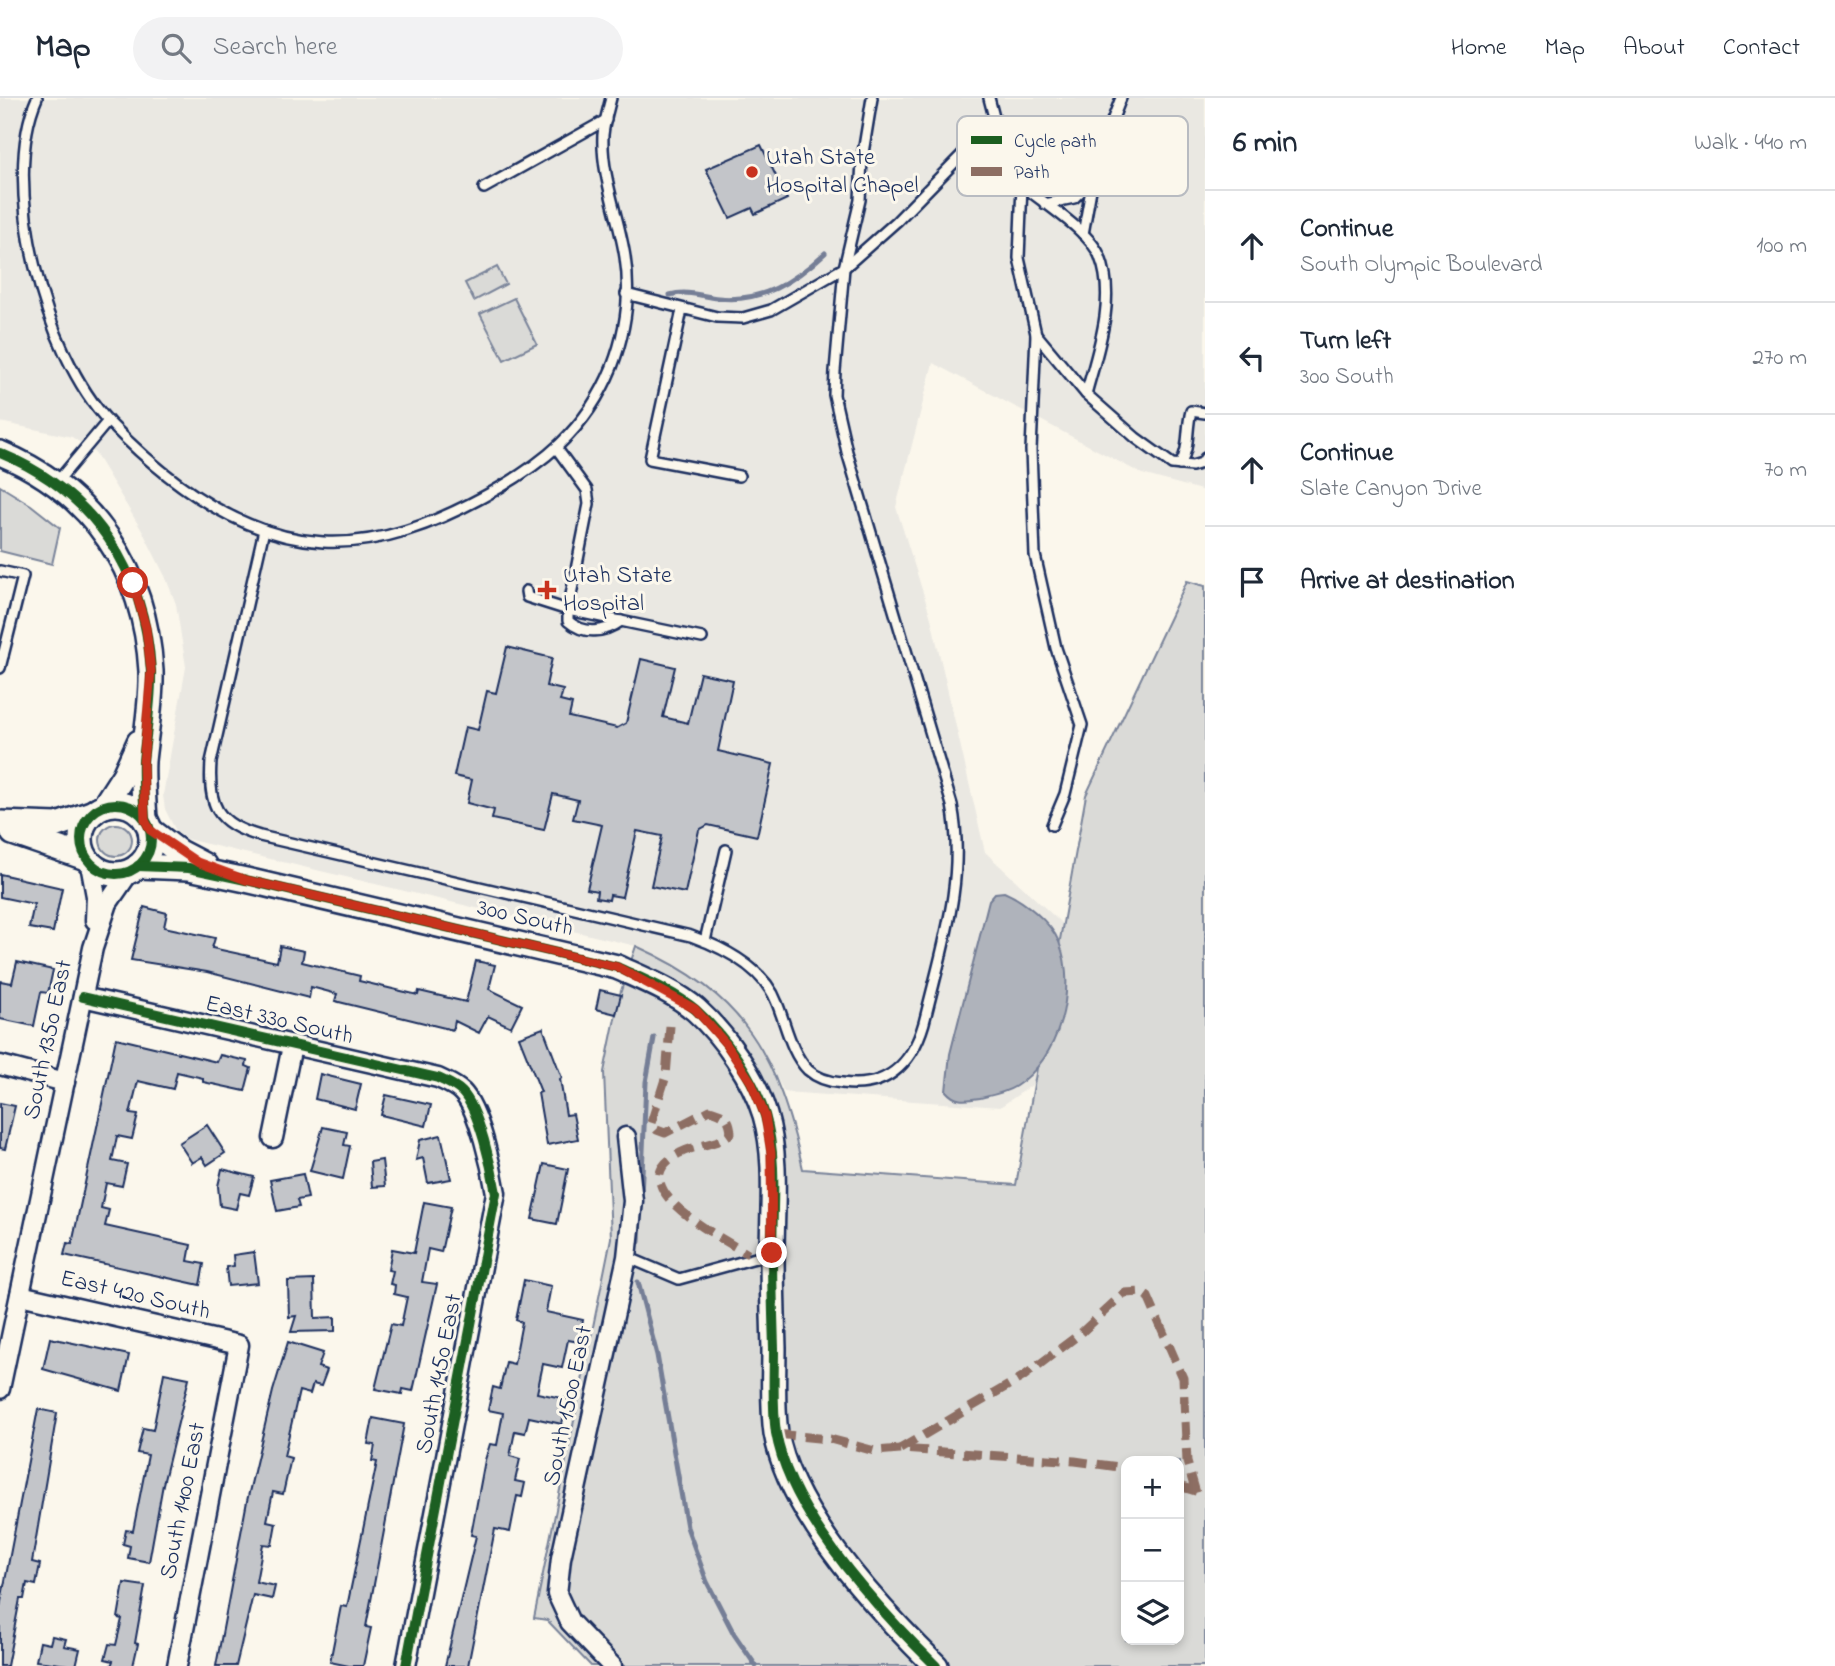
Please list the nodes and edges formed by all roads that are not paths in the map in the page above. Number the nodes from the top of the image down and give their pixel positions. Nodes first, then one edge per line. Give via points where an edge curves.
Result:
1 (37, 98) edge
2 (611, 98) edge
3 (872, 98) edge
4 (989, 98) edge
5 (1121, 98) edge
6 (994, 116) edge
7 (1115, 116) edge
8 (606, 120) junction
9 (18, 122) dead end
10 (957, 160) edge
11 (484, 188) dead end
12 (1021, 196) edge
13 (1035, 196) edge
14 (1076, 196) edge
15 (1090, 196) edge
16 (1045, 204) junction
17 (1083, 234) junction
18 (844, 268) junction
19 (30, 292) dead end
20 (626, 294) junction
21 (682, 310) junction
22 (1036, 334) junction
23 (1086, 394) junction
24 (1205, 413) edge
25 (108, 421) junction
26 (556, 449) junction
27 (0, 453) edge
28 (1205, 458) edge
29 (1180, 465) junction
30 (739, 476) dead end
31 (57, 482) junction
32 (264, 530) junction
33 (0, 571) edge
34 (526, 591) dead end
35 (568, 610) junction
36 (0, 619) edge
37 (11, 621) junction
38 (621, 621) junction
39 (702, 638) dead end
40 (1, 655) edge
41 (0, 668) edge
42 (149, 712) junction
43 (99, 809) junction
44 (0, 823) edge
45 (147, 825) junction
46 (1052, 825) dead end
47 (0, 830) edge
48 (726, 850) dead end
49 (88, 861) junction
50 (134, 869) junction
51 (246, 880) junction
52 (705, 941) junction
53 (93, 948) junction
54 (83, 997) junction
55 (292, 1046) junction
56 (0, 1065) edge
57 (65, 1082) junction
58 (463, 1093) joint
59 (626, 1137) dead end
60 (273, 1138) dead end
61 (772, 1253) junction
62 (627, 1257) junction
63 (20, 1295) junction
64 (239, 1345) joint
65 (0, 1389) edge
66 (177, 1666) edge
67 (406, 1666) edge
68 (612, 1666) edge
69 (936, 1666) edge

1 - 9 lane
2 - 8 lane
3 - 18 lane via 860,200
4 - 6 lane
5 - 7 lane
8 - 11 lane
8 - 20 lane via 606,168 625,255
10 - 18 lane
12 - 22 lane via 1019,258
13 - 16 lane
14 - 16 lane
15 - 17 lane
16 - 17 lane
17 - 23 lane via 1100,256 1105,296
18 - 21 lane via 771,310 743,318
18 - 52 lane via 835,371 838,419 957,831 953,904 918,1042 908,1059 872,1084 820,1078 807,1069 788,1037 776,1000 764,982 731,953
19 - 25 lane via 57,348
20 - 21 lane
20 - 26 lane via 621,341 599,395
21 - 30 lane via 650,459
22 - 23 lane
22 - 46 lane via 1031,450 1035,555 1056,648 1082,725 1065,794
23 - 29 lane via 1145,444
24 - 29 lane via 1191,411 1188,448
25 - 31 lane
25 - 32 lane via 178,484
26 - 32 lane via 467,505 386,537 322,542
26 - 35 lane via 587,490 589,504
27 - 31 street
28 - 29 lane via 1192,466
31 - 42 street via 83,504 112,543 133,583 146,628
32 - 52 lane via 211,762 212,799 222,819 236,830
33 - 37 lane via 23,576
34 - 35 lane via 527,597
35 - 38 lane
35 - 38 lane via 568,621 589,630 601,631
36 - 37 lane
37 - 40 lane
38 - 39 lane
40 - 41 lane
42 - 43 street via 124,775
42 - 45 street via 143,764
43 - 44 street via 57,825
43 - 45 street via 126,806
43 - 49 street via 82,831
45 - 50 street via 148,853
45 - 51 street, 300 South via 197,862
47 - 49 street
48 - 52 lane
49 - 50 street via 111,874
49 - 53 street, South 1350 East via 96,896
50 - 51 street, 300 South via 189,868
50 - 53 street, South 1350 East via 108,903
51 - 61 street, 300 South via 617,967 695,1009 751,1082 765,1116 771,1153
53 - 54 street, South 1350 East
54 - 55 street, East 330 South
54 - 57 street, South 1350 East
55 - 58 street, East 330 South via 438,1078
55 - 60 street
56 - 57 street
57 - 63 street, South 1350 East
58 - 67 street, South 1450 East via 496,1193
59 - 62 street, South 1500 East via 634,1200
61 - 62 lane via 679,1279
61 - 69 street, 300 South via 773,1398 776,1434 787,1470 824,1536
62 - 68 street, South 1500 East via 566,1532 557,1594 570,1622
63 - 64 street, East 420 South
63 - 65 street, South 1350 East
64 - 66 street, South 1400 East

